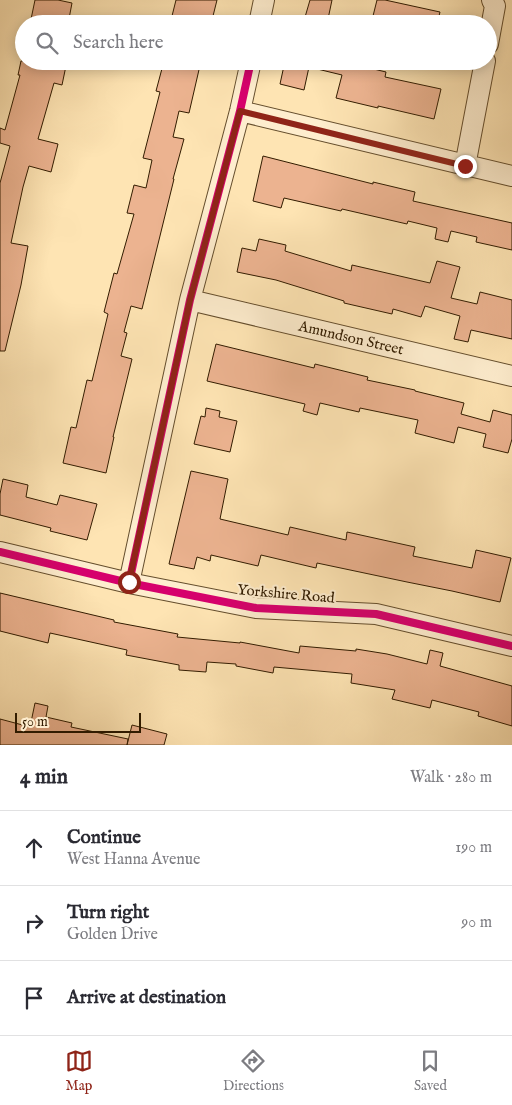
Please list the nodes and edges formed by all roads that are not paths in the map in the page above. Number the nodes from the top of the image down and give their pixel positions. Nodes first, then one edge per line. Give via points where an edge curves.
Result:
1 (264, 0) edge
2 (492, 0) edge
3 (261, 15) edge
4 (494, 15) edge
5 (249, 70) edge
6 (483, 70) edge
7 (240, 111) junction
8 (465, 166) junction
9 (512, 176) edge
10 (190, 300) junction
11 (512, 376) edge
12 (0, 552) edge
13 (129, 582) junction
14 (512, 646) edge

1 - 3 street
2 - 4 street via 496,6
5 - 7 street
6 - 8 street
7 - 8 street
7 - 10 street
8 - 9 street
10 - 11 street, Amundson Street
10 - 13 street
12 - 13 street, Yorkshire Road
13 - 14 street, Yorkshire Road via 256,608 376,614

